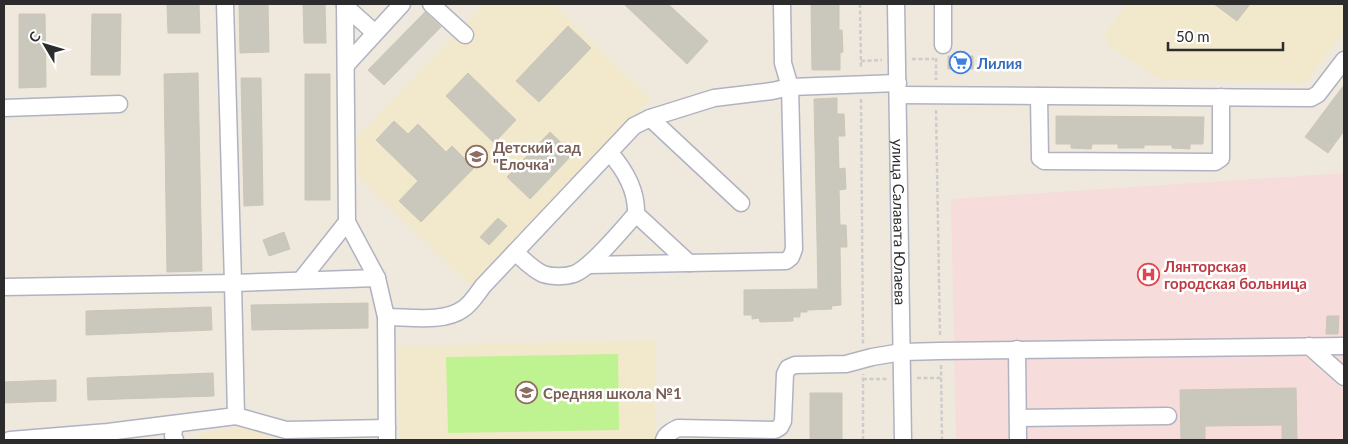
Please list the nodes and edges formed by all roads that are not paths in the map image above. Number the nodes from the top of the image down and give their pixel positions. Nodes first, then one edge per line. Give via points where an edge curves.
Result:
1 (225, 4) edge
2 (402, 4) edge
3 (431, 4) edge
4 (782, 4) edge
5 (896, 4) edge
6 (943, 4) edge
7 (345, 5) edge
8 (375, 33) junction
9 (466, 35) dead end
10 (940, 47) road end
11 (1344, 60) edge
12 (346, 65) junction
13 (790, 87) junction
14 (898, 89) junction
15 (1039, 96) junction
16 (1221, 97) junction
17 (119, 104) dead end
18 (4, 108) edge
19 (650, 118) junction
20 (610, 153) junction
21 (741, 203) dead end
22 (636, 214) junction
23 (347, 222) junction
24 (515, 252) junction
25 (689, 263) junction
26 (589, 265) junction
27 (377, 278) junction
28 (301, 280) junction
29 (233, 283) junction
30 (4, 287) edge
31 (386, 317) junction
32 (1309, 346) junction
33 (1344, 346) edge
34 (1017, 349) junction
35 (902, 352) junction
36 (1344, 377) edge
37 (236, 416) junction
38 (1168, 416) dead end
39 (1018, 418) junction
40 (175, 424) junction
41 (387, 434) edge
42 (291, 435) edge
43 (104, 436) edge
44 (10, 440) edge
45 (175, 440) edge
46 (664, 440) edge
47 (903, 440) edge
48 (1018, 440) edge

1 - 29 street
2 - 8 street
3 - 9 street
4 - 13 street via 783,63
5 - 14 street, улица Салавата Юлаева
6 - 10 street
7 - 8 street
7 - 12 street
8 - 12 street
11 - 16 street via 1318,94 1311,98
12 - 23 street
13 - 14 street via 861,84
13 - 19 street via 714,98
13 - 25 street via 794,249 791,257 786,261
14 - 15 street via 936,95
14 - 35 street, улица Салавата Юлаева
15 - 16 street
15 - 16 street via 1040,158 1044,161 1215,162 1221,158
17 - 18 street
19 - 20 street via 634,126
19 - 21 street
20 - 22 street via 626,176 636,204
20 - 24 street
22 - 25 street
22 - 26 street
23 - 27 street
23 - 28 street
24 - 26 street via 546,275 576,273
24 - 31 street via 464,309 453,315
25 - 26 street
27 - 28 street
27 - 31 street
28 - 29 street
29 - 30 street
29 - 37 street
31 - 41 street
32 - 33 street
32 - 34 street
32 - 36 street
34 - 35 street
34 - 39 street
35 - 46 street via 846,364 795,364 788,368 783,421 775,430 678,428
35 - 47 street, улица Салавата Юлаева
37 - 40 street
37 - 42 street
38 - 39 street
39 - 48 street
40 - 43 street
40 - 45 street
41 - 42 street
43 - 44 street

